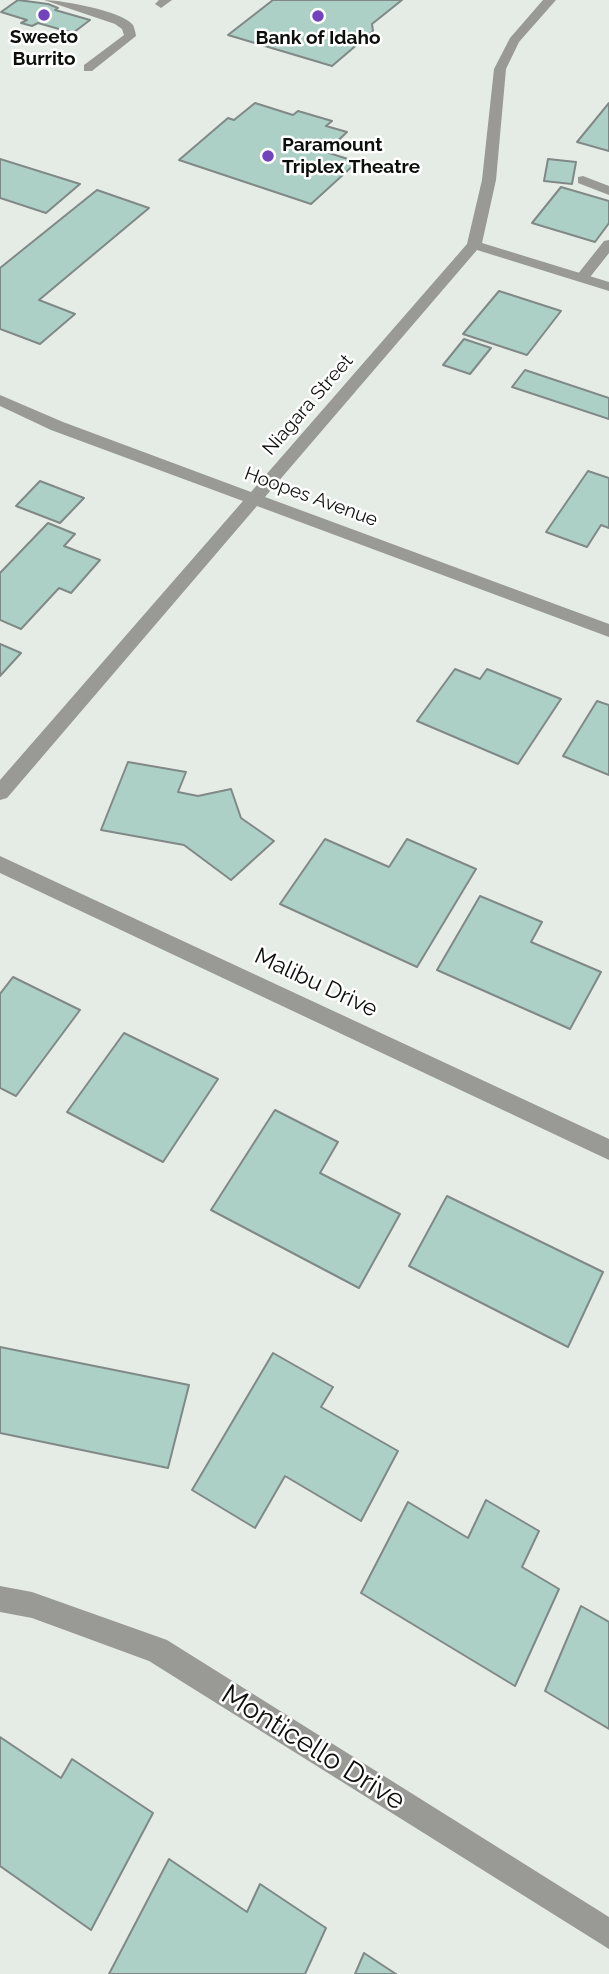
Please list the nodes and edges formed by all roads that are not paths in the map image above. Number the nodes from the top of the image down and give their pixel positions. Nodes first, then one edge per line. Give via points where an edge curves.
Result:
1 (50, 0) edge
2 (550, 0) edge
3 (88, 68) dead end
4 (583, 180) dead end
5 (609, 191) edge
6 (609, 244) edge
7 (474, 245) junction
8 (582, 278) junction
9 (609, 287) edge
10 (0, 400) edge
11 (255, 499) junction
12 (609, 631) edge
13 (0, 793) edge
14 (0, 864) edge
15 (609, 1150) edge
16 (0, 1599) edge
17 (609, 1934) edge

1 - 3 street via 128,27 130,36
2 - 7 street, Niagara Street via 529,20 500,68 490,182
4 - 5 street
6 - 8 street
7 - 8 street
7 - 11 street, Niagara Street
8 - 9 street
10 - 11 street, Hoopes Avenue
11 - 12 street, Hoopes Avenue
11 - 13 street, Niagara Street
14 - 15 street, Malibu Drive
16 - 17 street, Monticello Drive via 32,1605 156,1650

